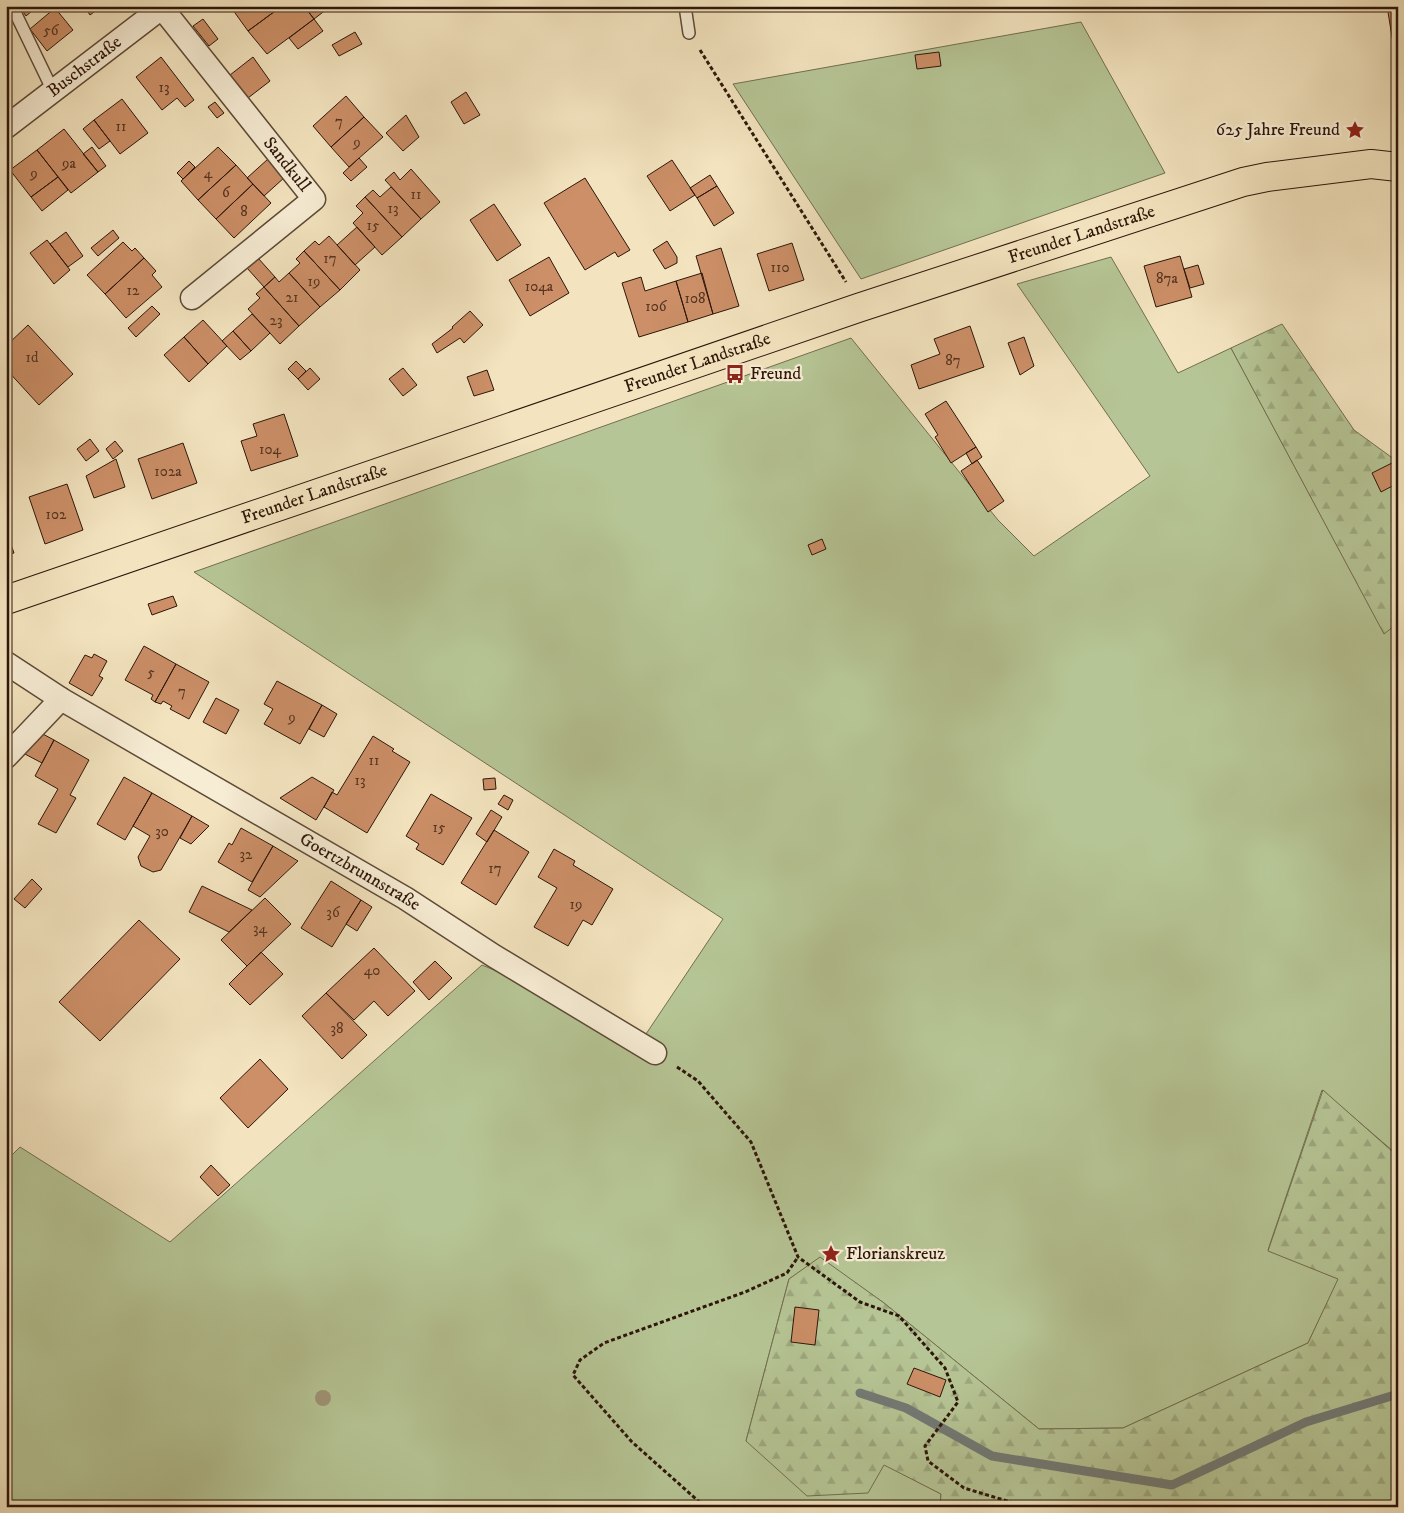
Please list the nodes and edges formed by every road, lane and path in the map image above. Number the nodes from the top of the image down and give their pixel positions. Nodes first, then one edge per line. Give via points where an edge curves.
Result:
1 (12, 6) edge
2 (686, 6) edge
3 (163, 7) edge
4 (689, 33) joint
5 (53, 91) junction
6 (6, 127) edge
7 (1398, 167) edge
8 (192, 298) dead end
9 (858, 308) junction
10 (6, 600) edge
11 (6, 663) edge
12 (61, 699) junction
13 (6, 757) edge
14 (655, 1053) joint
15 (798, 1257) junction
16 (705, 1507) edge
17 (1027, 1507) edge

1 - 5 lane
2 - 4 lane
3 - 5 street, Buschstraße
3 - 8 street, Sandkull via 314,199
4 - 9 path via 848,285
5 - 6 street, Buschstraße
7 - 9 main road, Freunder Landstraße via 1371,164 1243,182
9 - 10 main road, Freunder Landstraße
11 - 12 street, Goertzbrunnstraße
12 - 13 street
12 - 14 street, Goertzbrunnstraße via 405,898
14 - 15 path via 698,1081 751,1142
15 - 16 path via 787,1273 745,1292 604,1343 580,1360 573,1375 632,1442
15 - 17 path via 860,1302 899,1316 945,1368 958,1402 925,1446 928,1461 964,1488

